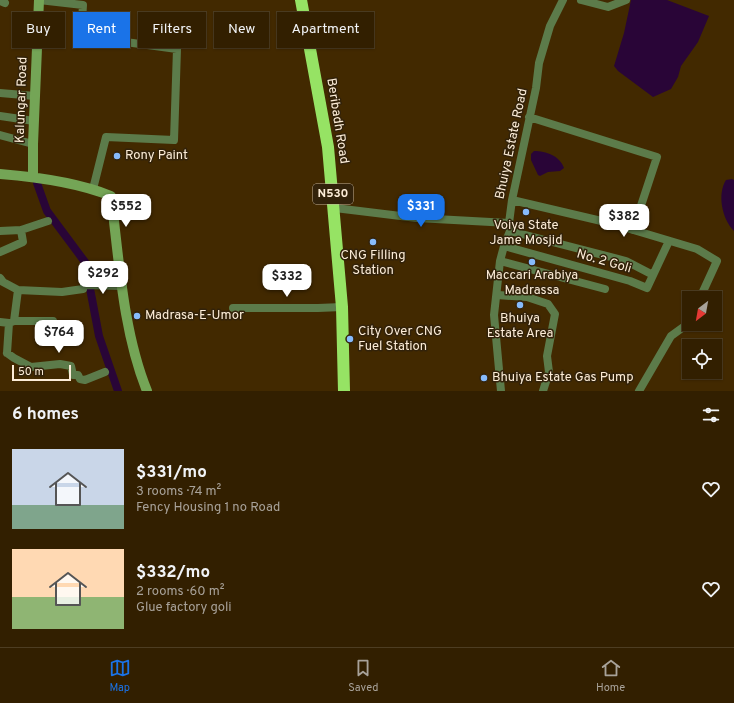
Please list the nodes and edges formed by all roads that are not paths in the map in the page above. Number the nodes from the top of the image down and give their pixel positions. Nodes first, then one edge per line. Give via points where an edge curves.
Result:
1 (39, 0) edge
2 (301, 0) edge
3 (564, 0) edge
4 (581, 0) edge
5 (626, 0) edge
6 (0, 93) edge
7 (35, 96) junction
8 (0, 116) edge
9 (529, 117) junction
10 (34, 121) junction
11 (0, 135) edge
12 (33, 144) junction
13 (0, 174) edge
14 (33, 177) junction
15 (93, 188) junction
16 (512, 200) junction
17 (335, 208) junction
18 (48, 221) dead end
19 (510, 227) junction
20 (21, 230) junction
21 (633, 230) junction
22 (0, 231) edge
23 (669, 241) junction
24 (504, 246) junction
25 (0, 252) edge
26 (500, 261) junction
27 (653, 275) junction
28 (0, 278) edge
29 (123, 286) junction
30 (605, 289) dead end
31 (18, 290) junction
32 (703, 291) edge
33 (497, 295) junction
34 (342, 307) junction
35 (233, 308) dead end
36 (53, 321) dead end
37 (0, 322) edge
38 (11, 322) junction
39 (682, 328) edge
40 (4, 353) edge
41 (105, 372) dead end
42 (147, 391) edge
43 (344, 391) edge
44 (501, 391) edge
45 (543, 391) edge
46 (639, 391) edge

1 - 7 street, Kalungar Road
1 - 15 street via 83,5 81,36 177,49 174,140 106,137
2 - 17 highway, Beribadh Road / N530 via 328,147
3 - 9 street, Bhuiya Estate Road via 550,26 539,63
4 - 5 street via 608,7
6 - 7 street
7 - 10 street, Kalungar Road
8 - 10 street
9 - 16 street, Bhuiya Estate Road
9 - 21 street via 657,157
10 - 12 street, Kalungar Road
11 - 12 street
12 - 14 street, Kalungar Road
13 - 14 street
14 - 15 street
15 - 29 street via 112,196
16 - 19 street, Bhuiya Estate Road
16 - 21 street
17 - 19 street
17 - 34 highway, Beribadh Road / N530
18 - 20 street
19 - 24 street, Bhuiya Estate Road
19 - 27 street via 626,261
20 - 22 street
20 - 25 street via 23,242
21 - 23 street
23 - 27 street, No. 2 Goli
23 - 32 street via 697,249 717,261
24 - 26 street, Bhuiya Estate Road
24 - 27 street, No. 2 Goli via 647,288
26 - 30 street
26 - 33 street, Bhuiya Estate Road
28 - 31 street
29 - 31 street via 84,287 62,292
29 - 42 street via 132,344
31 - 38 street
33 - 44 street, Bhuiya Estate Road via 494,315
33 - 45 street via 528,297 548,304 555,314 547,356 549,372
34 - 35 street
34 - 43 highway, Beribadh Road / N530
36 - 38 street
37 - 38 street
38 - 40 street
39 - 46 street via 671,336
40 - 41 street via 31,367 60,364 71,366 73,375 85,380

